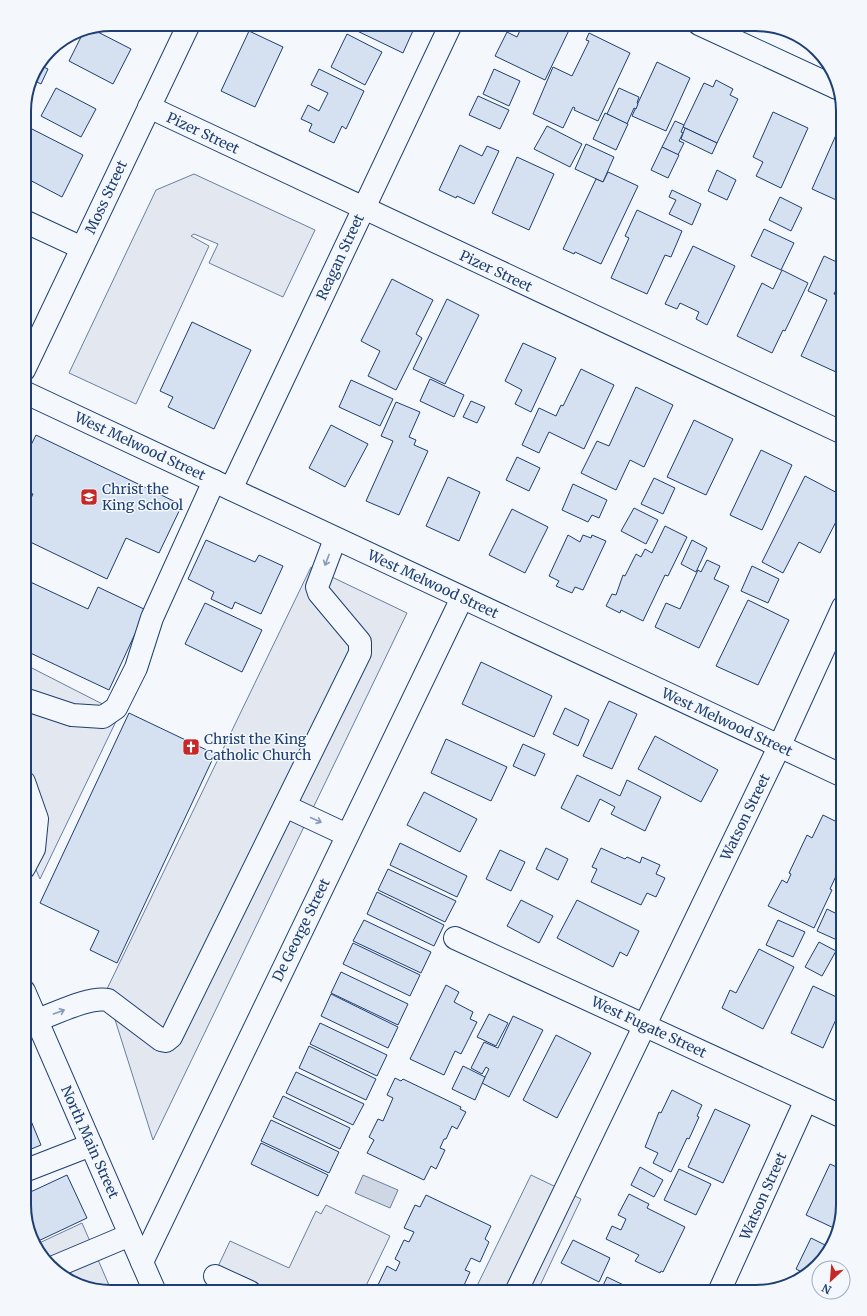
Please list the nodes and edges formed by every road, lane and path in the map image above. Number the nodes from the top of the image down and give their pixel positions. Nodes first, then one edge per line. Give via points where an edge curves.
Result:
1 (186, 31) edge
2 (448, 31) edge
3 (714, 31) edge
4 (831, 85) edge
5 (149, 107) junction
6 (363, 208) junction
7 (31, 224) edge
8 (82, 248) junction
9 (31, 355) edge
10 (31, 395) edge
11 (836, 430) edge
12 (222, 485) junction
13 (335, 538) junction
14 (462, 598) junction
15 (836, 622) edge
16 (31, 701) edge
17 (779, 747) junction
18 (836, 773) edge
19 (31, 802) edge
20 (285, 806) junction
21 (347, 835) junction
22 (31, 855) edge
23 (455, 938) dead end
24 (31, 1007) edge
25 (37, 1020) junction
26 (645, 1024) junction
27 (806, 1100) junction
28 (836, 1114) edge
29 (91, 1145) junction
30 (31, 1169) edge
31 (130, 1235) junction
32 (142, 1262) junction
33 (58, 1264) edge
34 (216, 1276) dead end
35 (152, 1285) edge
36 (235, 1285) edge
37 (519, 1285) edge
38 (722, 1285) edge

1 - 5 street, Moss Street
2 - 6 street, Reagan Street
3 - 4 street
5 - 6 street, Pizer Street
5 - 8 street, Moss Street
6 - 11 street, Pizer Street
6 - 12 street, Reagan Street
7 - 8 street
8 - 9 street, Moss Street
10 - 12 street, West Melwood Street
12 - 13 street, West Melwood Street
12 - 16 street, Reagan Street via 152,618 136,668 116,708 103,717 72,715
13 - 14 street, West Melwood Street
13 -> 20 street via 318,581 319,593 360,642 361,648
14 - 17 street, West Melwood Street
14 - 21 street, De George Street
15 - 17 street, Watson Street
17 - 18 street, West Melwood Street
17 - 26 street, Watson Street
19 - 22 street via 37,819 34,849
20 -> 21 street
25 -> 20 street via 96,1000 108,1000 161,1040 169,1040
21 - 32 street, De George Street
23 - 26 street, West Fugate Street
24 - 25 street, North Main Street
25 - 29 street, North Main Street
26 - 27 street, West Fugate Street
26 - 37 street, Watson Street
27 - 28 street, West Fugate Street
27 - 38 street, Watson Street
29 - 30 street
29 - 31 street, North Main Street
31 - 32 street, North Main Street
31 - 33 street
32 - 35 street, North Main Street
34 - 36 street

